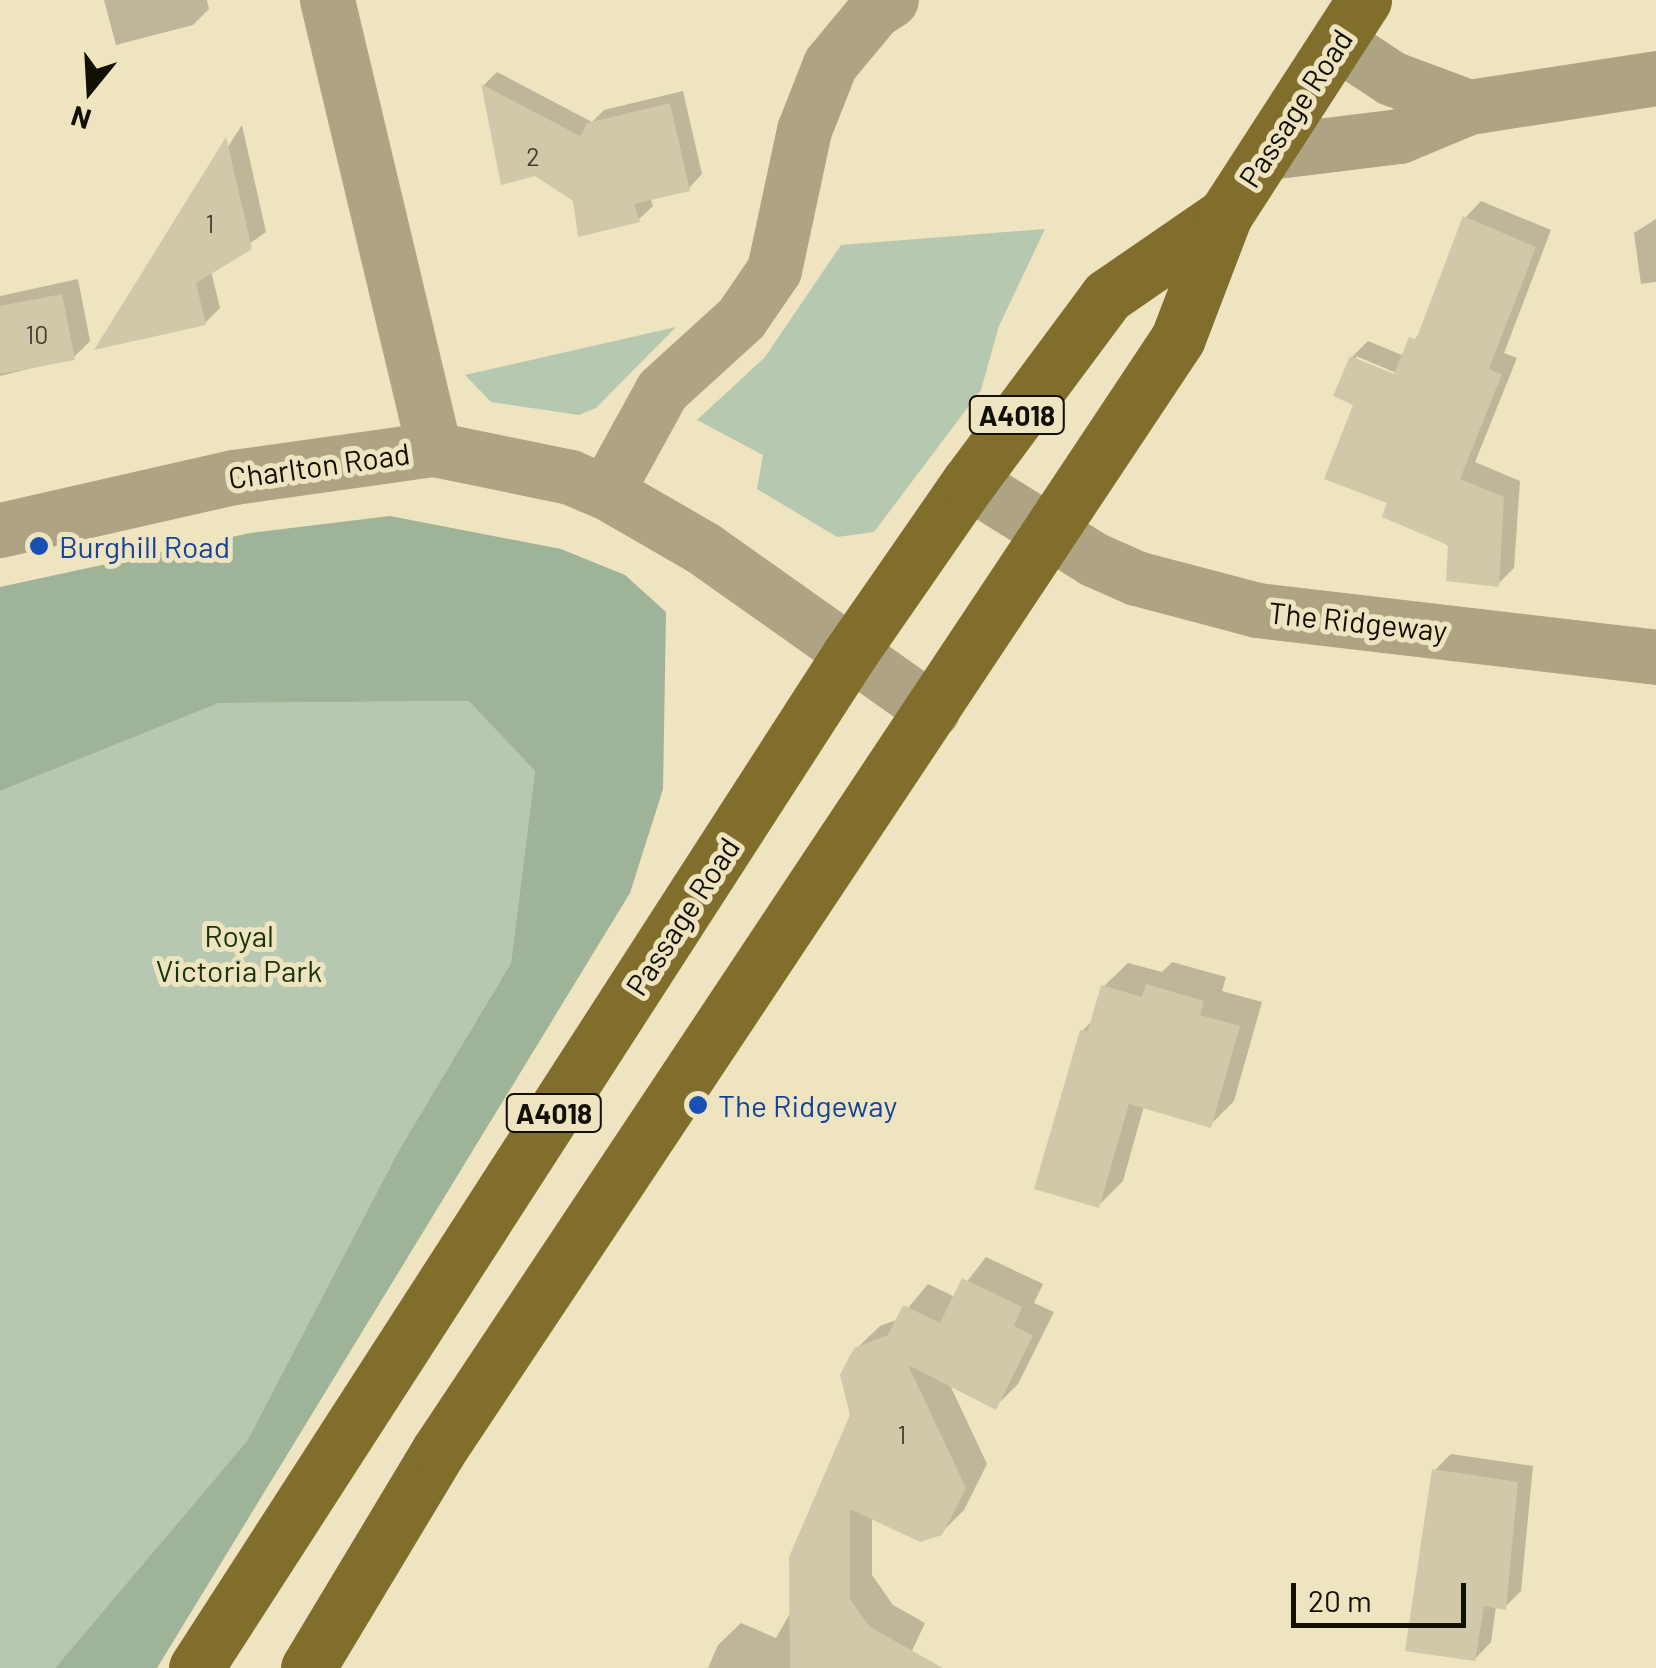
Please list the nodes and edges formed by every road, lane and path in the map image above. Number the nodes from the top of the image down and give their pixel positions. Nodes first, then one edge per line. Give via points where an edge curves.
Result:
1 (326, 0) edge
2 (892, 0) edge
3 (1351, 21) edge
4 (1656, 78) edge
5 (1469, 107) junction
6 (1269, 152) junction
7 (1225, 215) junction
8 (434, 450) junction
9 (970, 482) junction
10 (606, 492) junction
11 (1050, 527) junction
12 (0, 530) edge
13 (849, 655) junction
14 (1656, 657) edge
15 (932, 710) junction
16 (196, 1668) edge
17 (308, 1668) edge

1 - 8 street
2 - 10 street via 874,11 830,64 804,130 774,270 741,318 662,390
3 - 5 street via 1391,78
3 - 6 main road, Passage Road / A4018
4 - 5 street
5 - 6 street via 1399,136
6 - 7 main road, Passage Road / A4018
7 - 9 main road, Passage Road / A4018 via 1108,296
7 - 11 main road, Passage Road / A4018 via 1178,338
8 - 10 street, Charlton Road via 570,477
8 - 12 street, Charlton Road via 234,477
9 - 11 street, The Ridgeway
9 - 13 main road, Passage Road / A4018
10 - 13 street, Charlton Road via 703,548
11 - 14 street, The Ridgeway via 1093,559 1136,578 1257,610
11 - 15 main road, Passage Road / A4018
13 - 15 street, Charlton Road
13 - 16 main road, Passage Road / A4018
15 - 17 main road, Passage Road / A4018 via 439,1450

